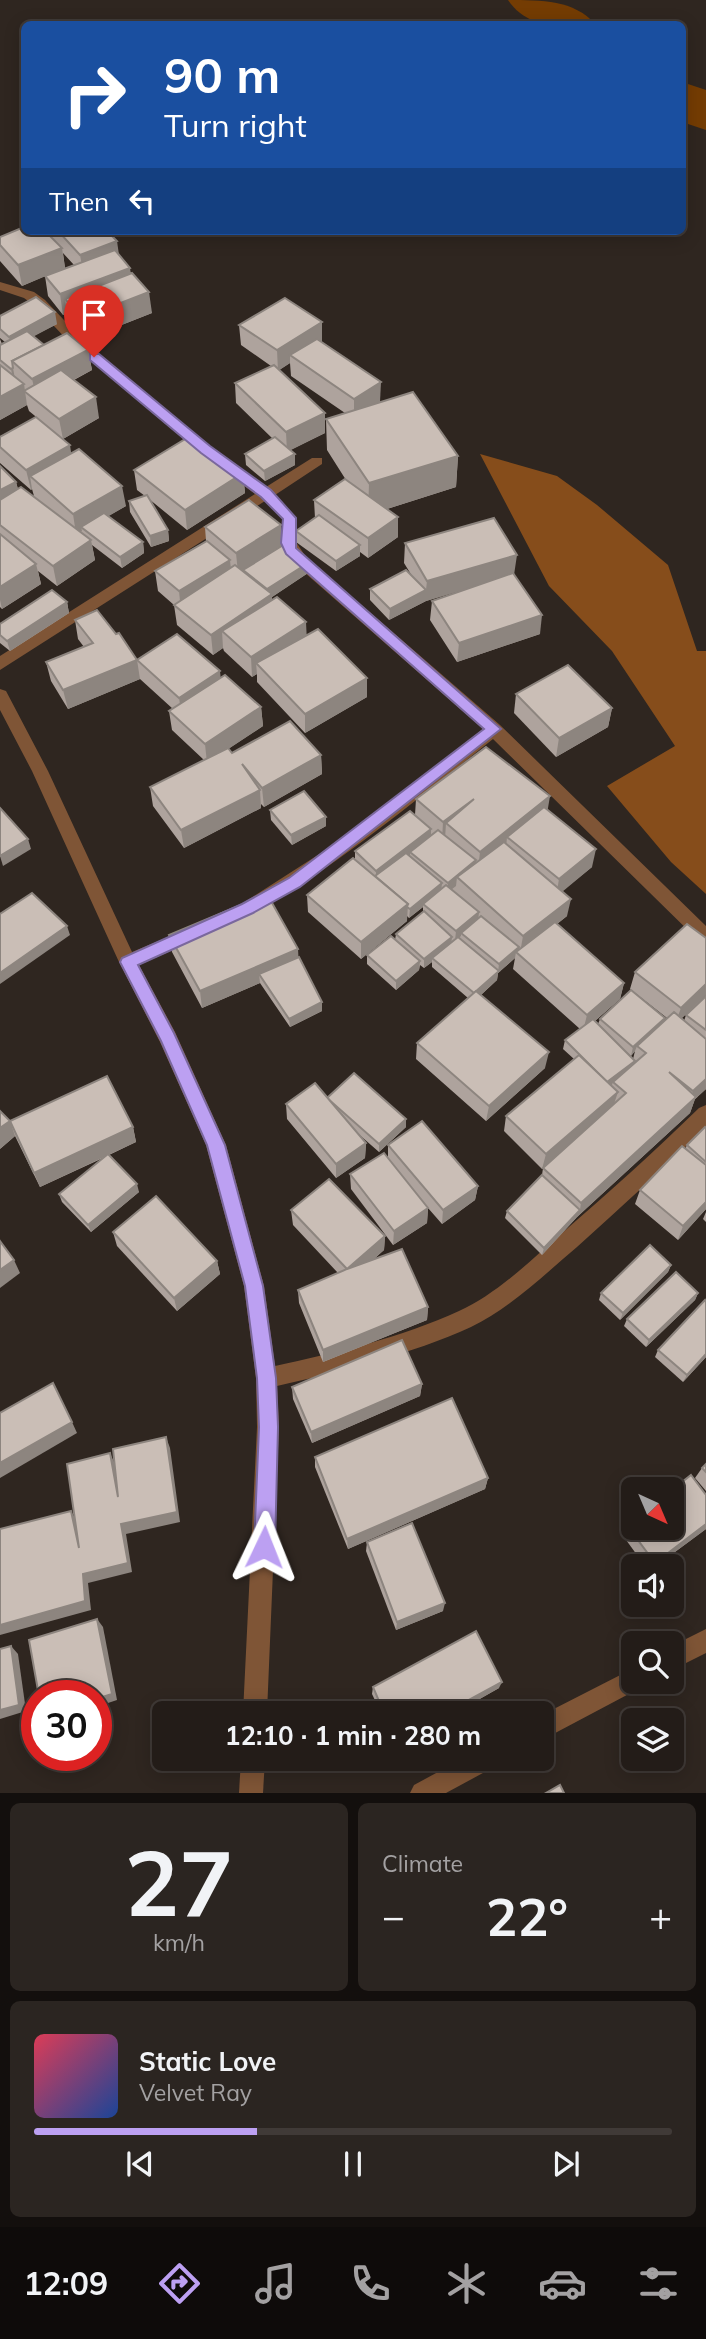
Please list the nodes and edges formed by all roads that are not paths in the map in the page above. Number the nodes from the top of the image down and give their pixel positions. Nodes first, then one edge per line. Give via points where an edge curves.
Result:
1 (0, 286) edge
2 (317, 461) dead end
3 (266, 494) junction
4 (0, 664) edge
5 (0, 695) edge
6 (494, 729) junction
7 (235, 914) edge
8 (211, 925) edge
9 (706, 937) edge
10 (128, 962) junction
11 (706, 1114) edge
12 (266, 1378) junction
13 (706, 1640) edge
14 (684, 1652) edge
15 (621, 1686) edge
16 (256, 1701) edge
17 (554, 1722) edge
18 (252, 1771) edge
19 (463, 1771) edge
20 (251, 1793) edge
21 (422, 1793) edge

1 - 3 street via 40,303 78,343 167,419
2 - 3 street
3 - 4 street
3 - 6 street via 289,518 291,551
5 - 10 street
6 - 7 street via 294,883
6 - 9 street
8 - 10 street
10 - 12 street via 216,1145 254,1286
11 - 12 street via 648,1171 490,1304 465,1318 345,1360
12 - 16 street via 264,1571
13 - 14 street
15 - 17 street
18 - 20 street
19 - 21 street

